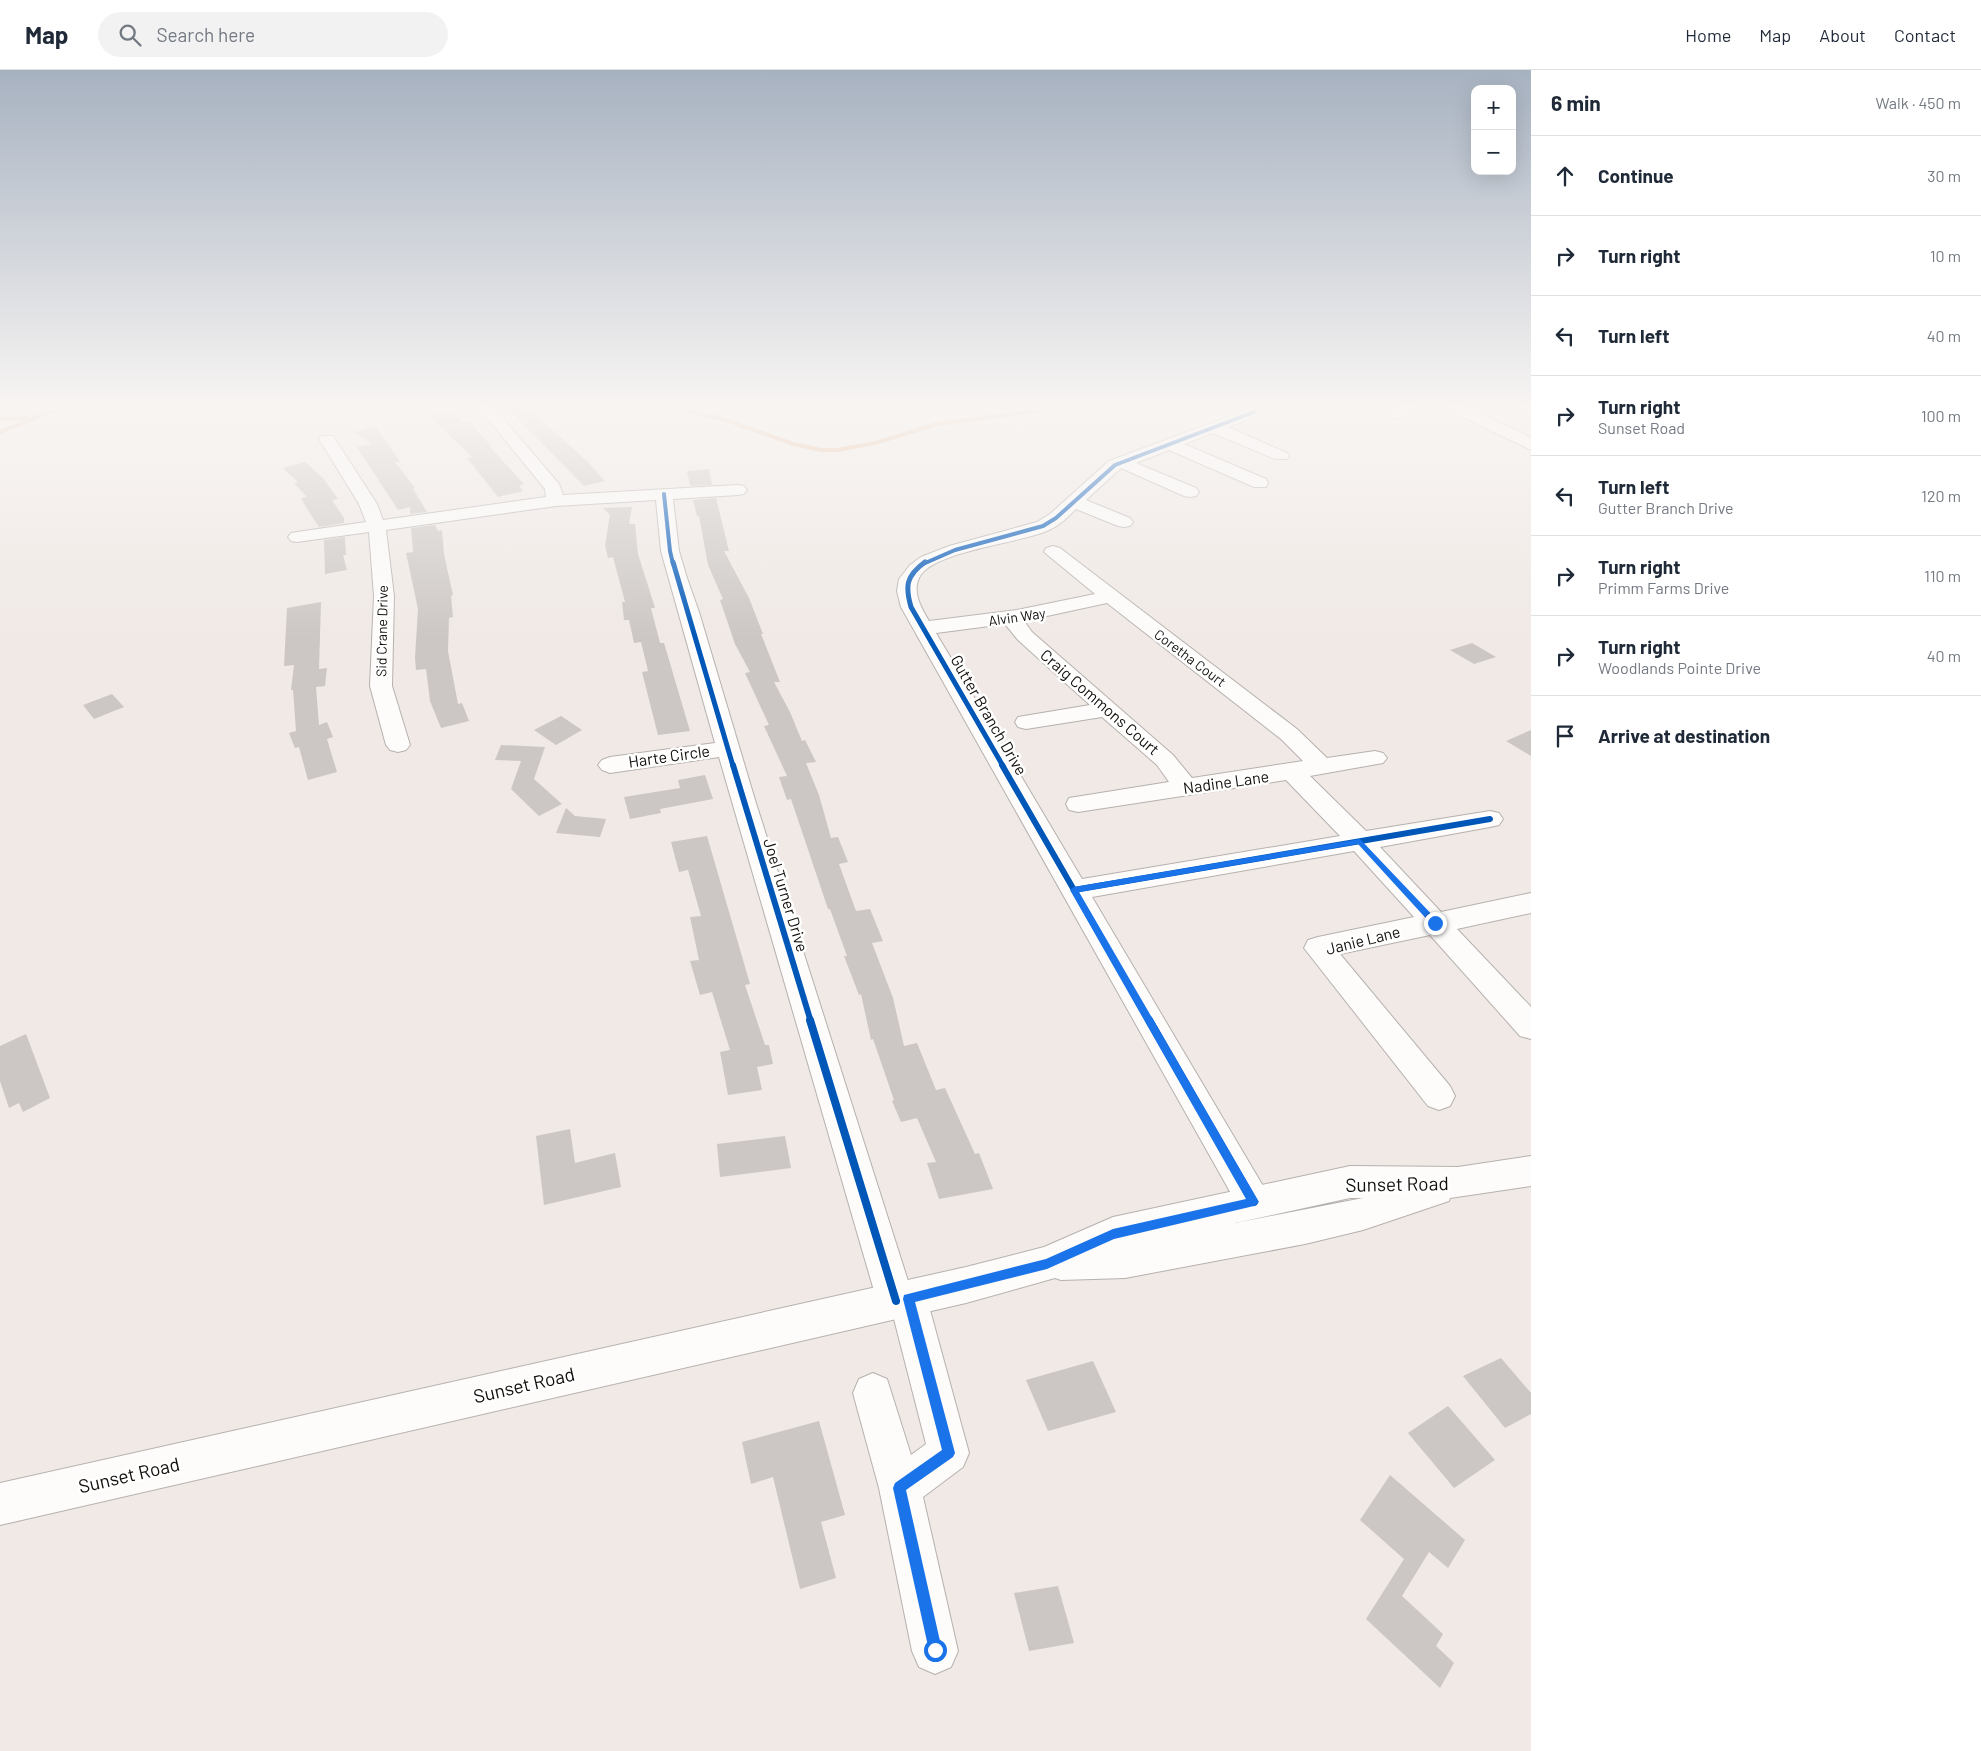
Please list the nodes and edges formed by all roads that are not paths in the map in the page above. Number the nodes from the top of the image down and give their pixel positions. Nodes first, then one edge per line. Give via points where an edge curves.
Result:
1 (354, 481) edge
2 (548, 481) edge
3 (1095, 481) edge
4 (1166, 481) edge
5 (1256, 481) edge
6 (1260, 483) dead end
7 (738, 490) dead end
8 (1190, 492) dead end
9 (664, 494) junction
10 (556, 501) junction
11 (1073, 502) junction
12 (1124, 522) dead end
13 (377, 526) junction
14 (297, 537) dead end
15 (1052, 552) dead end
16 (1109, 596) junction
17 (1012, 618) junction
18 (923, 628) junction
19 (1107, 709) junction
20 (1026, 722) dead end
21 (398, 745) dead end
22 (728, 748) junction
23 (1375, 758) dead end
24 (610, 765) dead end
25 (1323, 767) junction
26 (1292, 772) junction
27 (1187, 788) junction
28 (1078, 804) dead end
29 (1490, 819) dead end
30 (1360, 841) junction
31 (1074, 890) junction
32 (1531, 903) edge
33 (1435, 923) junction
34 (1531, 1027) edge
35 (1439, 1096) dead end
36 (1531, 1171) edge
37 (1458, 1183) junction
38 (1254, 1202) junction
39 (1047, 1264) junction
40 (902, 1300) junction
41 (873, 1393) dead end
42 (900, 1488) junction
43 (0, 1504) edge
44 (935, 1650) dead end

1 - 13 street, Sid Crane Drive
2 - 10 street
3 - 11 street, Gutter Branch Drive
4 - 8 street
5 - 6 street
7 - 9 street
9 - 10 street
9 - 22 street, Joel Turner Drive via 670,552
10 - 13 street
11 - 12 street
11 - 18 street, Gutter Branch Drive via 1043,526 948,551 916,568 908,580 906,593
13 - 14 street
13 - 21 street, Sid Crane Drive via 384,596 381,686
15 - 16 street, Coretha Court
16 - 17 street, Alvin Way
16 - 25 street, Coretha Court via 1289,734
17 - 18 street, Alvin Way
17 - 19 street, Craig Commons Court via 1025,636
18 - 31 street, Gutter Branch Drive
19 - 20 street
19 - 27 street, Craig Commons Court via 1165,760
22 - 24 street, Harte Circle
22 - 40 street, Joel Turner Drive
23 - 25 street, Nadine Lane
25 - 26 street, Nadine Lane
26 - 27 street, Nadine Lane
26 - 30 street
27 - 28 street, Nadine Lane
29 - 30 street
30 - 31 street
30 - 33 street
31 - 38 street, Gutter Branch Drive
32 - 33 street, Janie Lane
33 - 34 street
33 - 35 street, Janie Lane via 1318,948
36 - 37 street, Sunset Road
37 - 38 street, Sunset Road via 1350,1182
37 - 39 street, Sunset Road via 1363,1214 1305,1227 1125,1261
38 - 39 street, Sunset Road via 1113,1234
39 - 40 street, Sunset Road
40 - 42 street, Joel Turner Drive via 949,1453
40 - 43 street, Sunset Road
41 - 42 street
42 - 44 street

